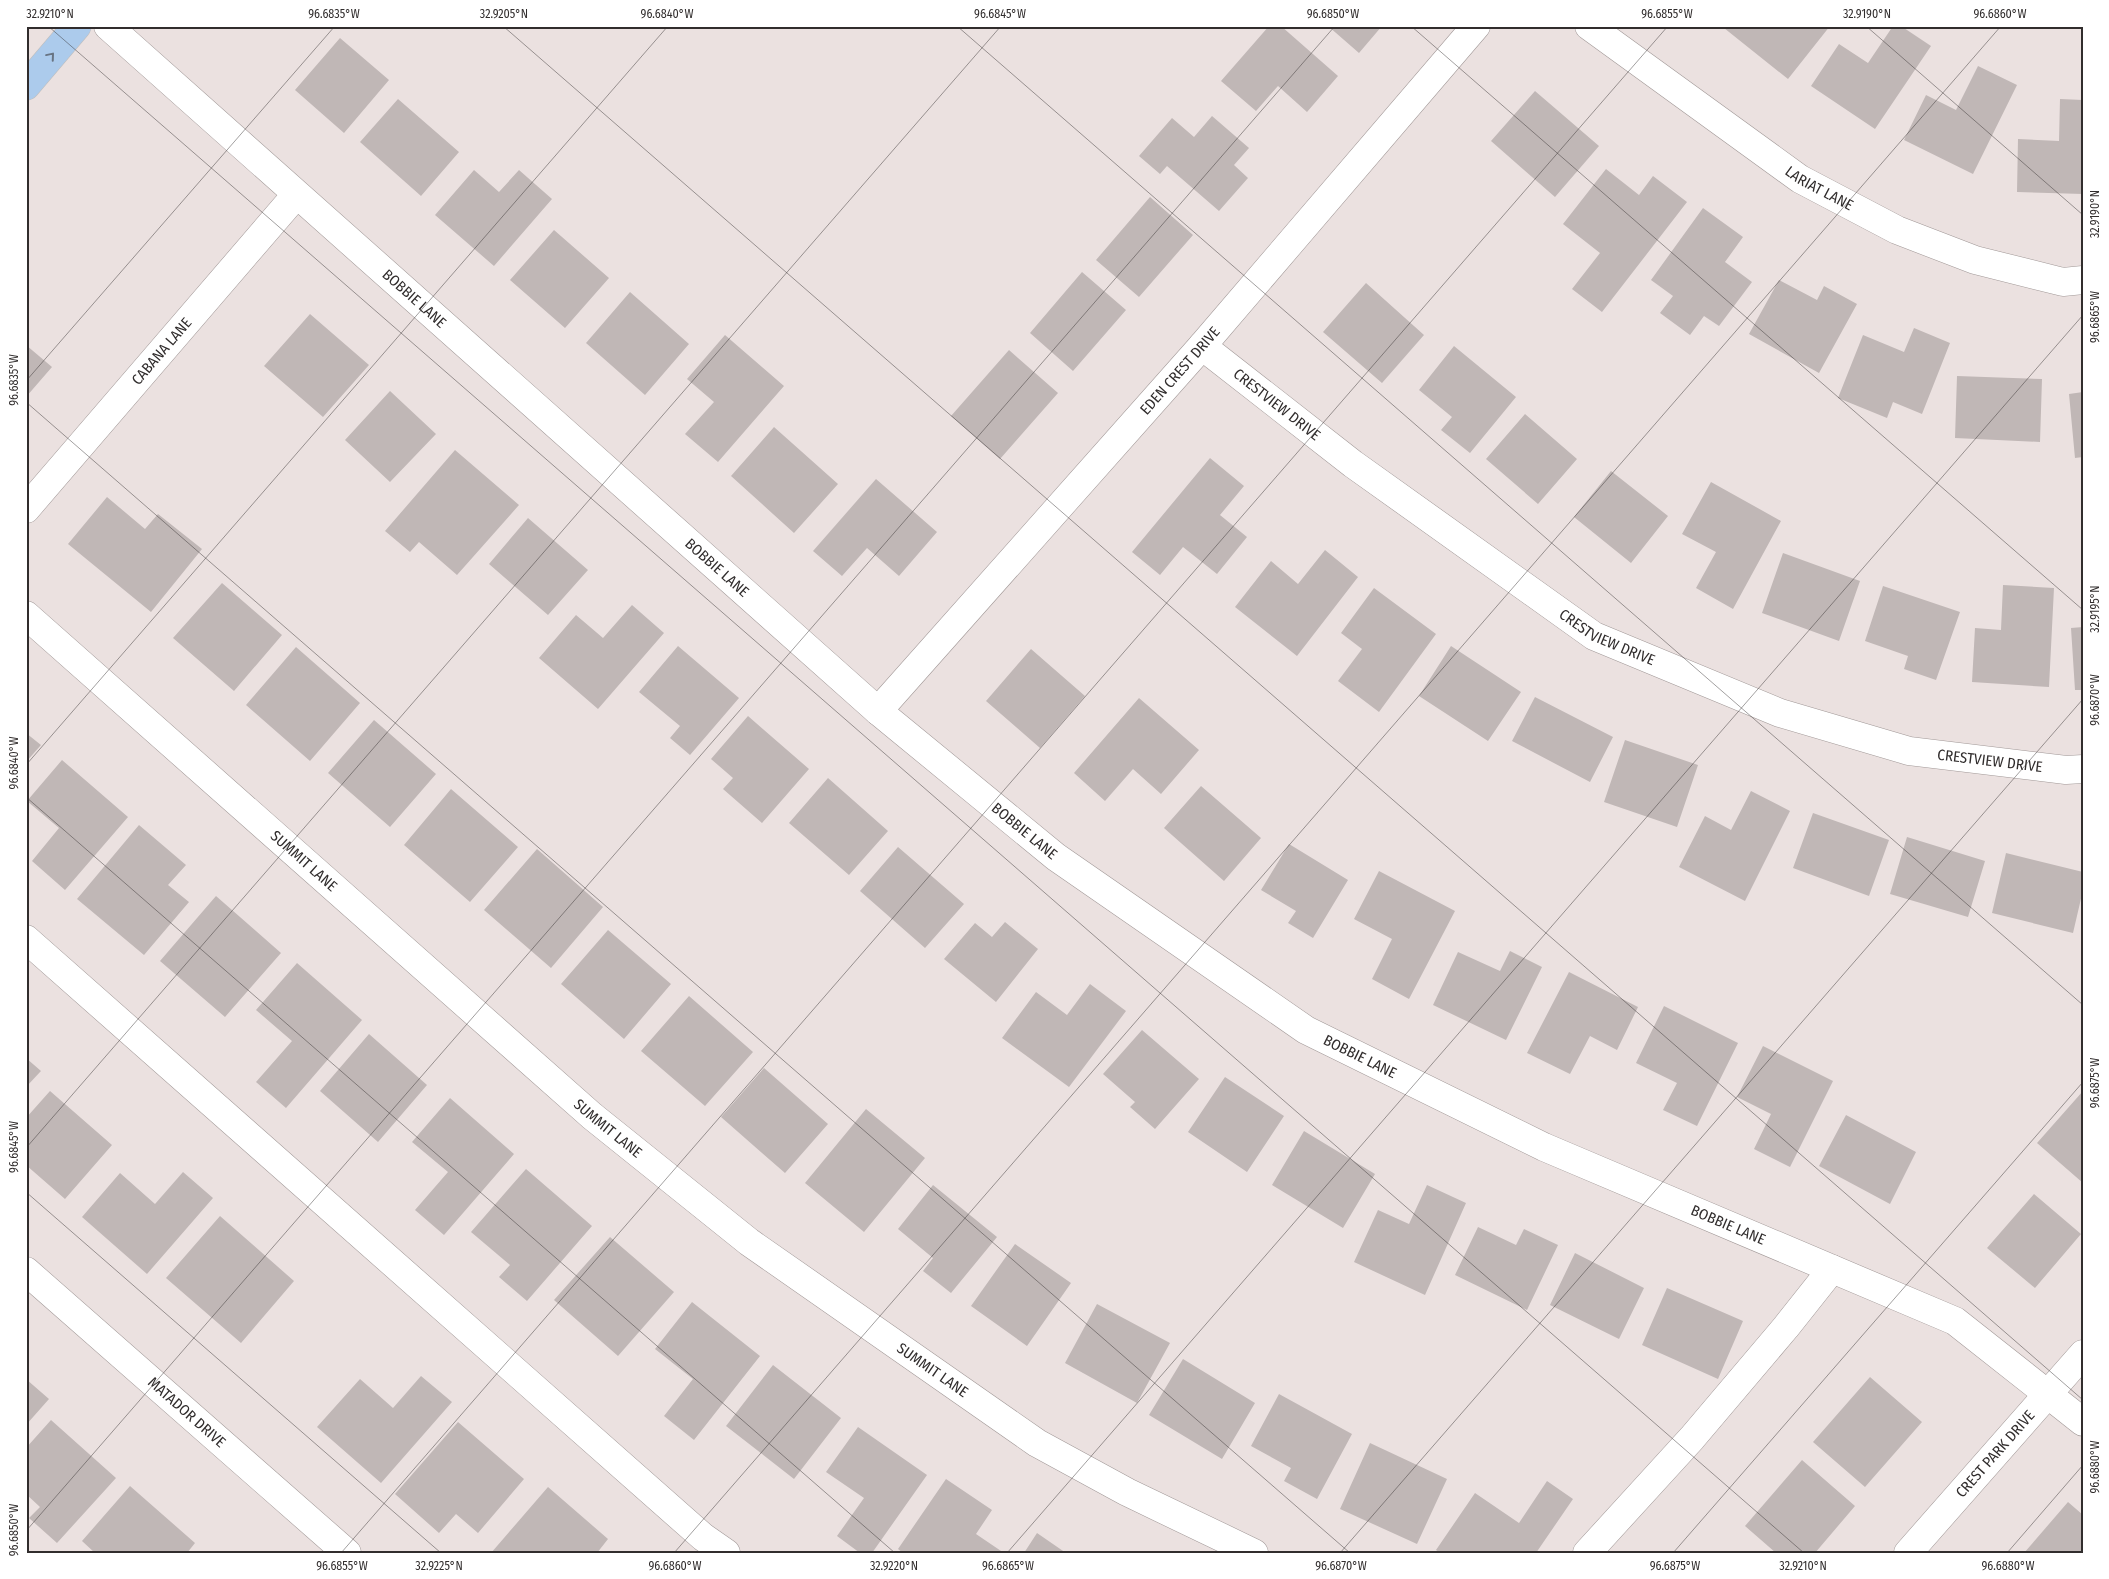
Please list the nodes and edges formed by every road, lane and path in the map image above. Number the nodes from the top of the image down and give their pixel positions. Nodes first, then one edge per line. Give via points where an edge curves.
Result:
1 (77, 26) edge
2 (108, 26) edge
3 (1476, 26) edge
4 (1589, 26) edge
5 (26, 86) edge
6 (296, 195) junction
7 (2083, 280) edge
8 (1202, 346) junction
9 (26, 509) edge
10 (26, 615) edge
11 (878, 711) junction
12 (2083, 769) edge
13 (26, 939) edge
14 (1832, 1269) junction
15 (26, 1271) edge
16 (2083, 1354) edge
17 (2048, 1393) junction
18 (2083, 1422) edge
19 (346, 1553) edge
20 (726, 1553) edge
21 (1254, 1553) edge
22 (1587, 1553) edge
23 (1908, 1553) edge

5 -> 1 main road
2 - 6 street, BOBBIE LANE
3 - 8 street, EDEN CREST DRIVE
4 - 7 street, LARIAT LANE via 1800,179 1897,230 1974,260 2063,282
6 - 9 street, CABANA LANE
6 - 11 street, BOBBIE LANE
8 - 11 street, EDEN CREST DRIVE
8 - 12 street, CRESTVIEW DRIVE via 1353,464 1594,636 1780,713 1909,751 2066,770
10 - 21 street, SUMMIT LANE via 592,1116 749,1242 1037,1443 1127,1492
11 - 14 street, BOBBIE LANE via 1056,857 1306,1030 1544,1146
13 - 20 street via 703,1537
14 - 17 street, BOBBIE LANE via 1955,1321
14 - 22 street via 1692,1438
15 - 19 street, MATADOR DRIVE
16 - 17 street, CREST PARK DRIVE
17 - 18 street, BOBBIE LANE
17 - 23 street, CREST PARK DRIVE

